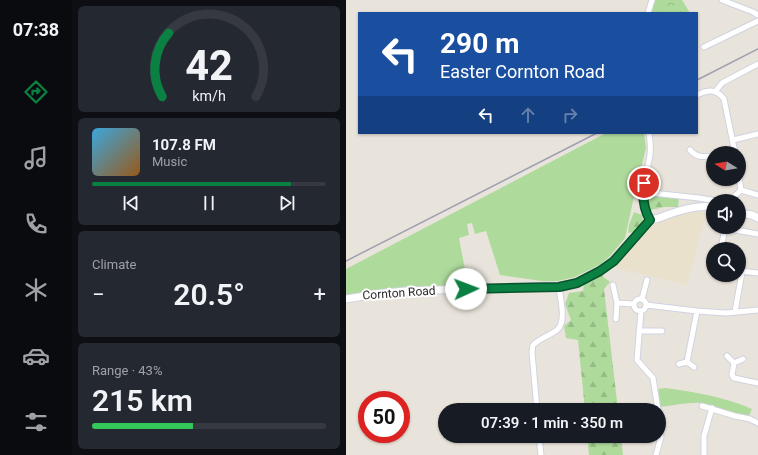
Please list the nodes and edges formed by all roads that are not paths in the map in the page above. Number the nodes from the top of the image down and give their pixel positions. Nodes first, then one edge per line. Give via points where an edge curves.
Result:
1 (652, 0) edge
2 (722, 0) edge
3 (648, 12) edge
4 (758, 15) edge
5 (758, 21) edge
6 (704, 47) dead end
7 (758, 64) edge
8 (715, 92) junction
9 (698, 95) edge
10 (649, 134) edge
11 (758, 134) edge
12 (733, 140) junction
13 (734, 146) edge
14 (690, 150) dead end
15 (706, 157) edge
16 (740, 186) edge
17 (741, 190) junction
18 (643, 192) junction
19 (737, 194) edge
20 (758, 195) edge
21 (706, 199) edge
22 (706, 207) edge
23 (746, 214) edge
24 (758, 218) edge
25 (650, 220) junction
26 (746, 232) edge
27 (758, 234) edge
28 (746, 272) edge
29 (758, 273) edge
30 (647, 280) dead end
31 (739, 282) edge
32 (613, 285) dead end
33 (559, 287) junction
34 (346, 299) edge
35 (642, 299) junction
36 (617, 303) junction
37 (634, 304) junction
38 (646, 305) junction
39 (758, 310) edge
40 (641, 311) junction
41 (697, 311) junction
42 (735, 312) junction
43 (616, 319) dead end
44 (639, 331) junction
45 (662, 331) dead end
46 (727, 356) dead end
47 (743, 359) dead end
48 (687, 362) junction
49 (734, 363) junction
50 (679, 364) dead end
51 (694, 367) dead end
52 (758, 384) edge
53 (536, 403) edge
54 (657, 403) edge
55 (702, 406) dead end
56 (712, 408) junction
57 (758, 423) edge
58 (539, 443) edge
59 (660, 443) edge
60 (540, 455) edge
61 (656, 455) edge
62 (704, 455) edge

1 - 3 street
2 - 4 street
5 - 6 street
7 - 8 street via 722,83
8 - 9 street via 710,90
8 - 12 street via 724,99
10 - 18 street via 650,151
11 - 12 street
12 - 13 street
14 - 15 street via 695,155
16 - 17 street
17 - 19 street
17 - 20 street
18 - 21 street
18 - 25 street via 644,208
22 - 25 main road, Cornton Road via 672,212
23 - 24 main road
25 - 33 main road, Cornton Road via 614,261 577,283
26 - 27 street
28 - 29 street
30 - 35 street
31 - 42 street
32 - 36 street
33 - 34 main road, Cornton Road via 406,291
33 - 53 street via 563,318 558,329 533,345
35 - 37 street
35 - 38 street
36 - 37 street
36 - 43 street
37 - 40 street via 636,309
38 - 40 street
38 - 41 street
39 - 42 street
40 - 44 street
41 - 42 street
41 - 48 street
44 - 45 street
44 - 54 street via 637,360 653,378
46 - 49 street
47 - 49 street
48 - 50 street
48 - 51 street
49 - 52 street via 734,378
55 - 56 street
56 - 57 street
56 - 62 street via 704,436
58 - 60 street
59 - 61 street

